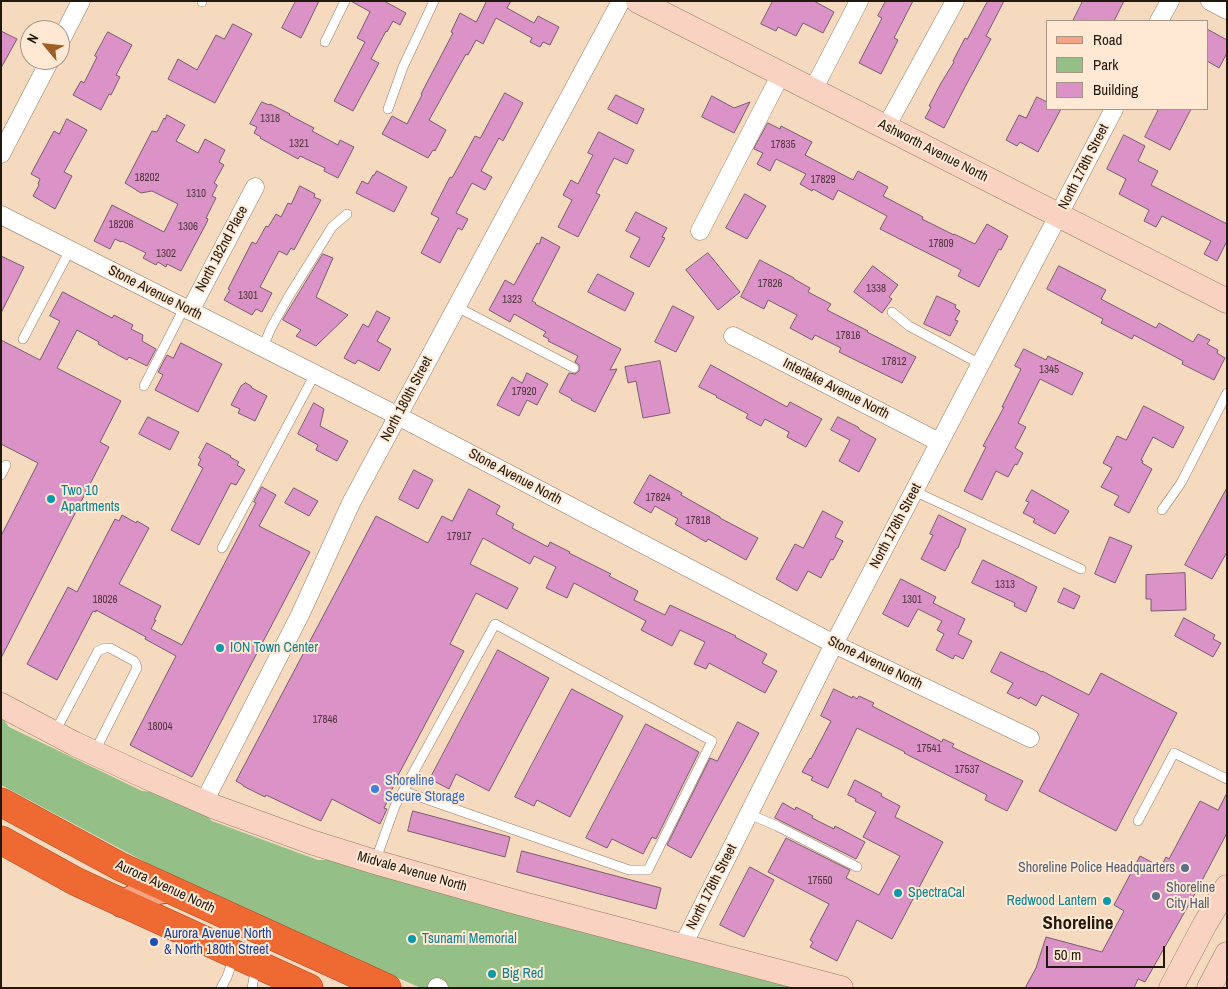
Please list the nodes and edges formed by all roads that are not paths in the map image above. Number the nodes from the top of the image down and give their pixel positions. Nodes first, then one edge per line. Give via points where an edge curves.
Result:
1 (81, 1) edge
2 (345, 1) edge
3 (434, 1) edge
4 (621, 1) edge
5 (638, 1) edge
6 (859, 1) edge
7 (955, 1) edge
8 (1170, 1) edge
9 (1210, 1) edge
10 (1227, 10) edge
11 (1160, 20) edge
12 (70, 22) edge
13 (325, 42) dead end
14 (45, 70) edge
15 (781, 74) junction
16 (812, 90) junction
17 (388, 109) dead end
18 (1113, 110) edge
19 (886, 127) junction
20 (1, 154) edge
21 (255, 187) dead end
22 (347, 214) dead end
23 (1059, 215) junction
24 (1, 216) edge
25 (700, 230) dead end
26 (70, 250) junction
27 (1227, 301) edge
28 (456, 307) junction
29 (187, 309) junction
30 (892, 312) dead end
31 (734, 336) dead end
32 (23, 339) dead end
33 (263, 347) junction
34 (980, 364) junction
35 (574, 368) dead end
36 (315, 374) junction
37 (144, 386) dead end
38 (1227, 393) edge
39 (398, 416) junction
40 (939, 442) junction
41 (6, 465) dead end
42 (1, 475) edge
43 (914, 492) junction
44 (1162, 510) dead end
45 (222, 548) dead end
46 (1081, 569) dead end
47 (834, 644) junction
48 (1, 705) edge
49 (54, 733) junction
50 (1030, 738) dead end
51 (93, 753) junction
52 (1227, 779) edge
53 (403, 791) junction
54 (1, 802) edge
55 (204, 802) junction
56 (749, 814) junction
57 (1138, 821) dead end
58 (1, 840) edge
59 (375, 862) junction
60 (857, 868) dead end
61 (1227, 887) edge
62 (169, 889) junction
63 (122, 904) junction
64 (683, 946) junction
65 (1227, 954) edge
66 (248, 969) edge
67 (221, 988) edge
68 (309, 988) edge
69 (388, 988) edge
70 (841, 988) edge
71 (1171, 988) edge
72 (1209, 988) edge

1 - 12 street
2 - 13 lane
3 - 17 lane via 403,67
4 - 28 street, North 180th Street
5 - 15 street, Ashworth Avenue North
6 - 16 street
7 - 19 street
8 - 11 street
9 - 10 street
14 - 20 street
15 - 16 street, Ashworth Avenue North
15 - 25 street
16 - 19 street, Ashworth Avenue North
18 - 23 street, North 178th Street
19 - 23 street, Ashworth Avenue North
21 - 29 street, North 182nd Place
22 - 33 lane via 332,227 289,296
23 - 27 street, Ashworth Avenue North
23 - 34 street, North 178th Street
24 - 26 street, Stone Avenue North
26 - 29 street, Stone Avenue North
26 - 32 lane
28 - 35 lane
28 - 39 street, North 180th Street
29 - 33 street, Stone Avenue North
29 - 37 lane
30 - 34 lane via 909,326
31 - 40 street, Interlake Avenue North
33 - 36 street, Stone Avenue North
34 - 40 street, North 178th Street
36 - 39 street, Stone Avenue North
36 - 45 lane
38 - 44 lane via 1181,483
39 - 47 street, Stone Avenue North
39 - 55 street, North 180th Street via 351,503 300,615
40 - 43 street, North 178th Street
41 - 42 lane
43 - 46 lane
43 - 47 street, North 178th Street
47 - 50 street, Stone Avenue North
47 - 56 street, North 178th Street
48 - 49 street, Midvale Avenue North
49 - 51 street, Midvale Avenue North
49 - 51 lane via 98,651 110,648 134,661 137,668
51 - 55 street, Midvale Avenue North
52 - 57 lane via 1174,753
53 - 53 lane via 496,624 712,741 648,870 629,870
53 - 59 lane
54 - 62 highway, Aurora Avenue North via 121,867
55 - 59 street, Midvale Avenue North
56 - 60 lane
56 - 64 street, North 178th Street
58 - 63 highway
59 - 64 street, Midvale Avenue North
61 - 71 street
62 - 63 main road via 142,894
62 - 69 highway, Aurora Avenue North
63 - 66 highway
64 - 70 street, Midvale Avenue North
65 - 72 street
66 - 67 lane via 227,977
66 - 68 highway

